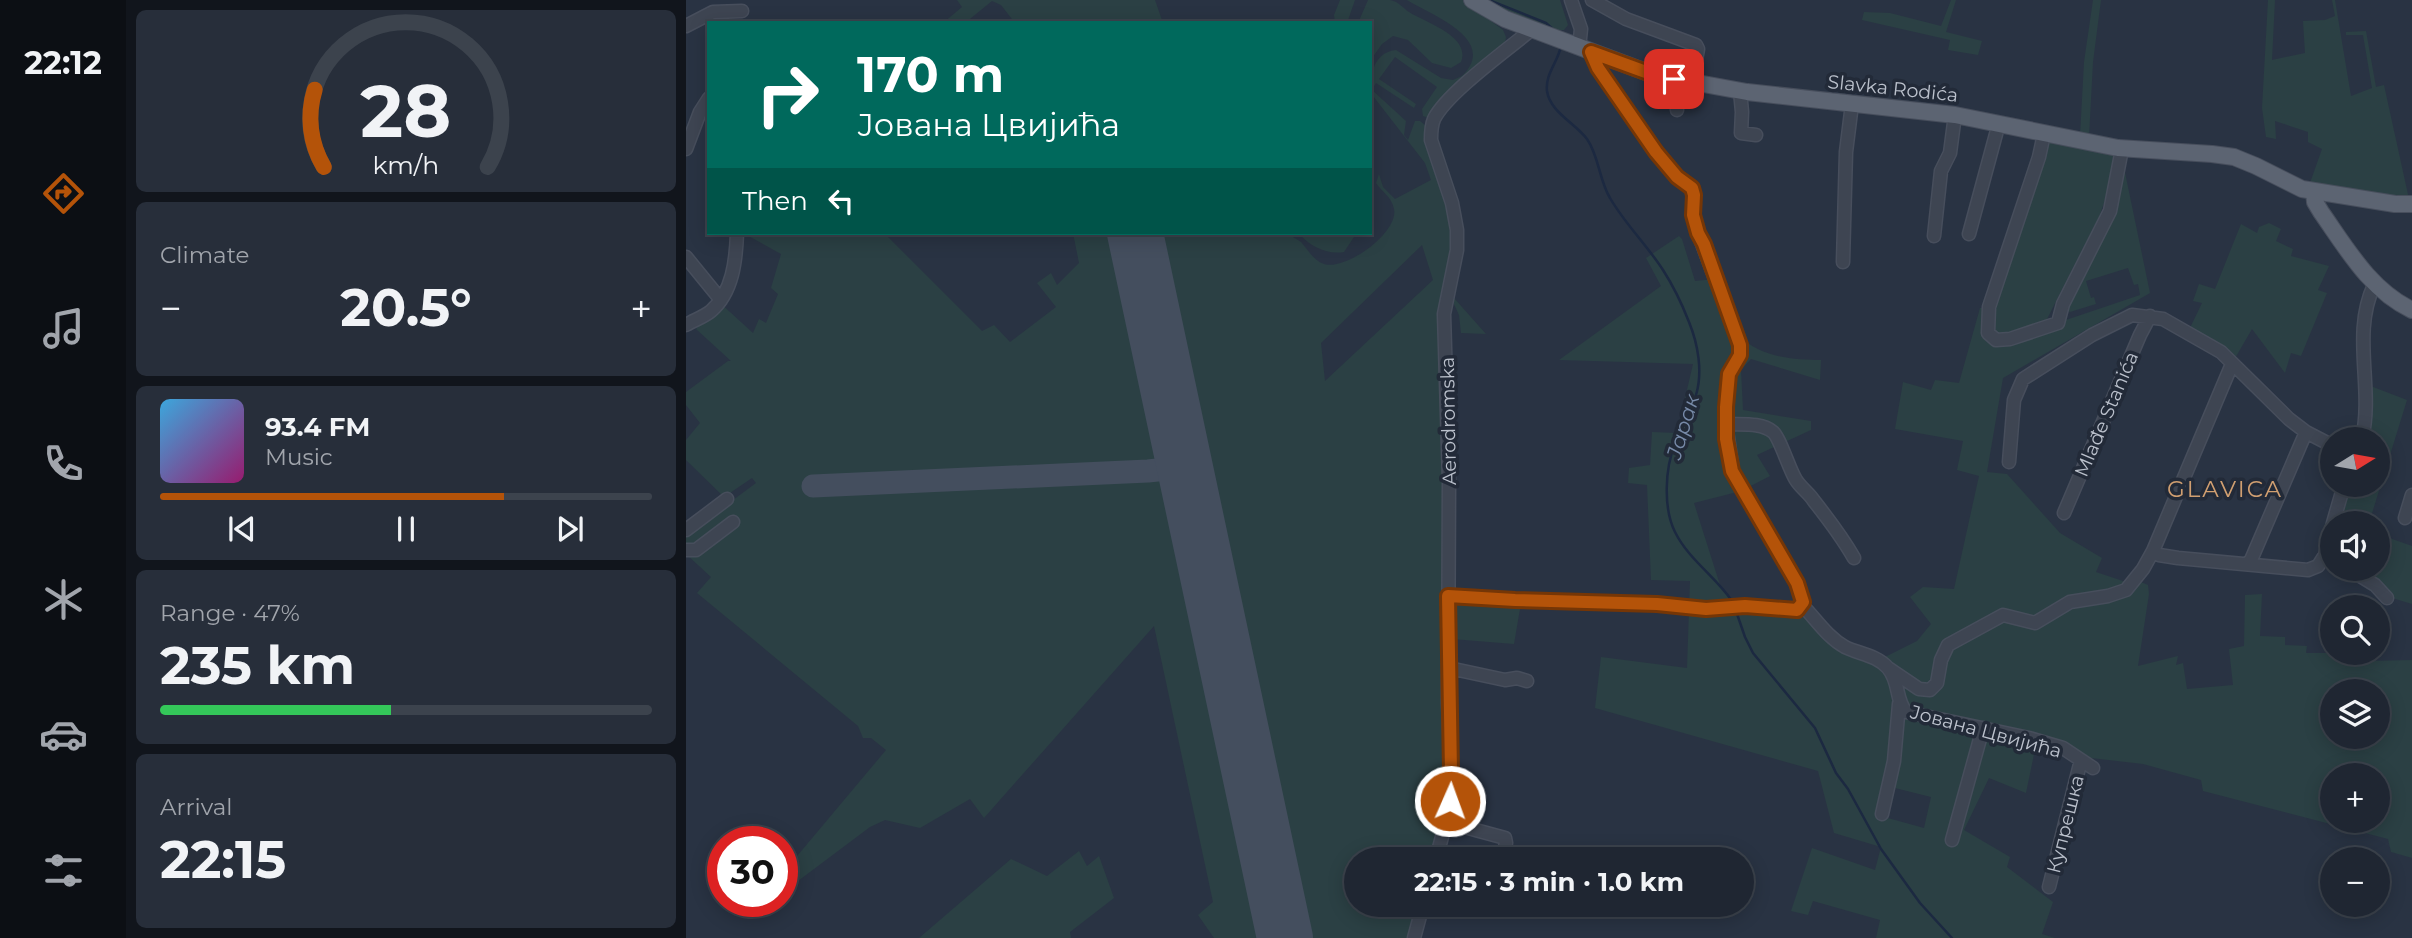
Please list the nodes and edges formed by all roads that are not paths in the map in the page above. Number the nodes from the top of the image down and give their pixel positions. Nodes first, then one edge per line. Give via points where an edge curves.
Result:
1 (1472, 0) edge
2 (1571, 0) edge
3 (1592, 0) edge
4 (742, 11) dead end
5 (686, 26) edge
6 (1531, 30) junction
7 (1585, 50) junction
8 (1674, 79) junction
9 (1692, 83) junction
10 (1740, 91) junction
11 (707, 101) edge
12 (1852, 104) junction
13 (1677, 110) dead end
14 (1955, 115) junction
15 (1999, 123) junction
16 (2044, 134) junction
17 (1756, 135) dead end
18 (686, 149) edge
19 (2122, 149) junction
20 (2315, 192) junction
21 (2412, 204) edge
22 (1969, 234) dead end
23 (737, 235) edge
24 (1934, 236) dead end
25 (686, 257) edge
26 (1843, 262) dead end
27 (2374, 285) junction
28 (721, 300) junction
29 (2412, 310) edge
30 (2150, 316) junction
31 (686, 325) edge
32 (2232, 364) junction
33 (1726, 424) junction
34 (2364, 427) edge
35 (2306, 432) junction
36 (2320, 439) edge
37 (2009, 462) dead end
38 (2412, 495) edge
39 (727, 499) dead end
40 (2064, 513) dead end
41 (2404, 518) dead end
42 (733, 522) dead end
43 (686, 530) edge
44 (686, 550) edge
45 (2153, 551) junction
46 (1854, 558) dead end
47 (2247, 564) junction
48 (2320, 565) edge
49 (2368, 581) edge
50 (2384, 595) edge
51 (1448, 596) junction
52 (1802, 605) junction
53 (1449, 668) junction
54 (1888, 668) junction
55 (1527, 681) dead end
56 (1899, 704) junction
57 (1983, 728) junction
58 (2081, 760) junction
59 (2093, 768) dead end
60 (1882, 814) dead end
61 (1447, 822) junction
62 (1952, 840) dead end
63 (1440, 847) edge
64 (1505, 847) edge
65 (2049, 887) dead end
66 (1420, 917) edge
67 (1414, 938) edge

1 - 6 main road, Slavka Rodića
2 - 7 street
3 - 9 street via 1696,45
4 - 5 street via 713,12
6 - 7 main road, Slavka Rodića
6 - 51 street, Aerodromska via 1448,100 1431,130 1457,230 1444,314
7 - 8 main road, Slavka Rodića
7 - 33 street via 1656,152 1692,188 1698,233 1740,345 1740,355 1729,374
8 - 9 main road, Slavka Rodića
8 - 13 street
9 - 10 main road, Slavka Rodića
10 - 12 main road, Slavka Rodića
10 - 17 street via 1741,133
11 - 18 street
12 - 14 main road, Slavka Rodića
12 - 26 street
14 - 15 main road, Slavka Rodića
14 - 24 street via 1950,153 1941,171
15 - 16 main road, Slavka Rodića
15 - 22 street
16 - 19 main road, Slavka Rodića
16 - 19 street via 1989,307 1988,333 1996,340 2058,323 2110,211
19 - 20 main road, Slavka Rodića via 2234,157
20 - 21 main road, Slavka Rodića
20 - 27 main road via 2321,212
23 - 28 street via 733,272
25 - 28 street
27 - 29 main road
27 - 34 street via 2362,330
28 - 31 street
30 - 32 street via 2200,339
30 - 37 street via 2120,320 2023,379 2014,400
30 - 40 street, Mlađe Stanića
32 - 35 street
32 - 45 street
33 - 46 street via 1762,426 1777,437 1797,481 1836,527
33 - 52 street via 1732,471 1800,590
35 - 36 street
35 - 47 street
38 - 41 street
39 - 43 street
42 - 44 street via 696,550
45 - 47 street via 2178,558
45 - 54 street via 2126,590 2070,602 2035,622 2003,615 1948,645 1937,682 1930,690 1919,689
47 - 48 street via 2312,570
49 - 50 street
51 - 52 street via 1706,609 1756,606 1794,610
51 - 53 street, Aerodromska
52 - 54 street via 1836,641
53 - 55 street
53 - 61 street, Aerodromska
54 - 56 street, Јована Цвијића via 1897,681
56 - 57 street, Јована Цвијића via 1906,712
56 - 60 street via 1894,761
57 - 58 street, Јована Цвијића via 2063,748
57 - 62 street
58 - 59 street, Јована Цвијића
58 - 65 street, Купрешка
61 - 63 street, Aerodromska
61 - 64 street via 1505,838
66 - 67 street

